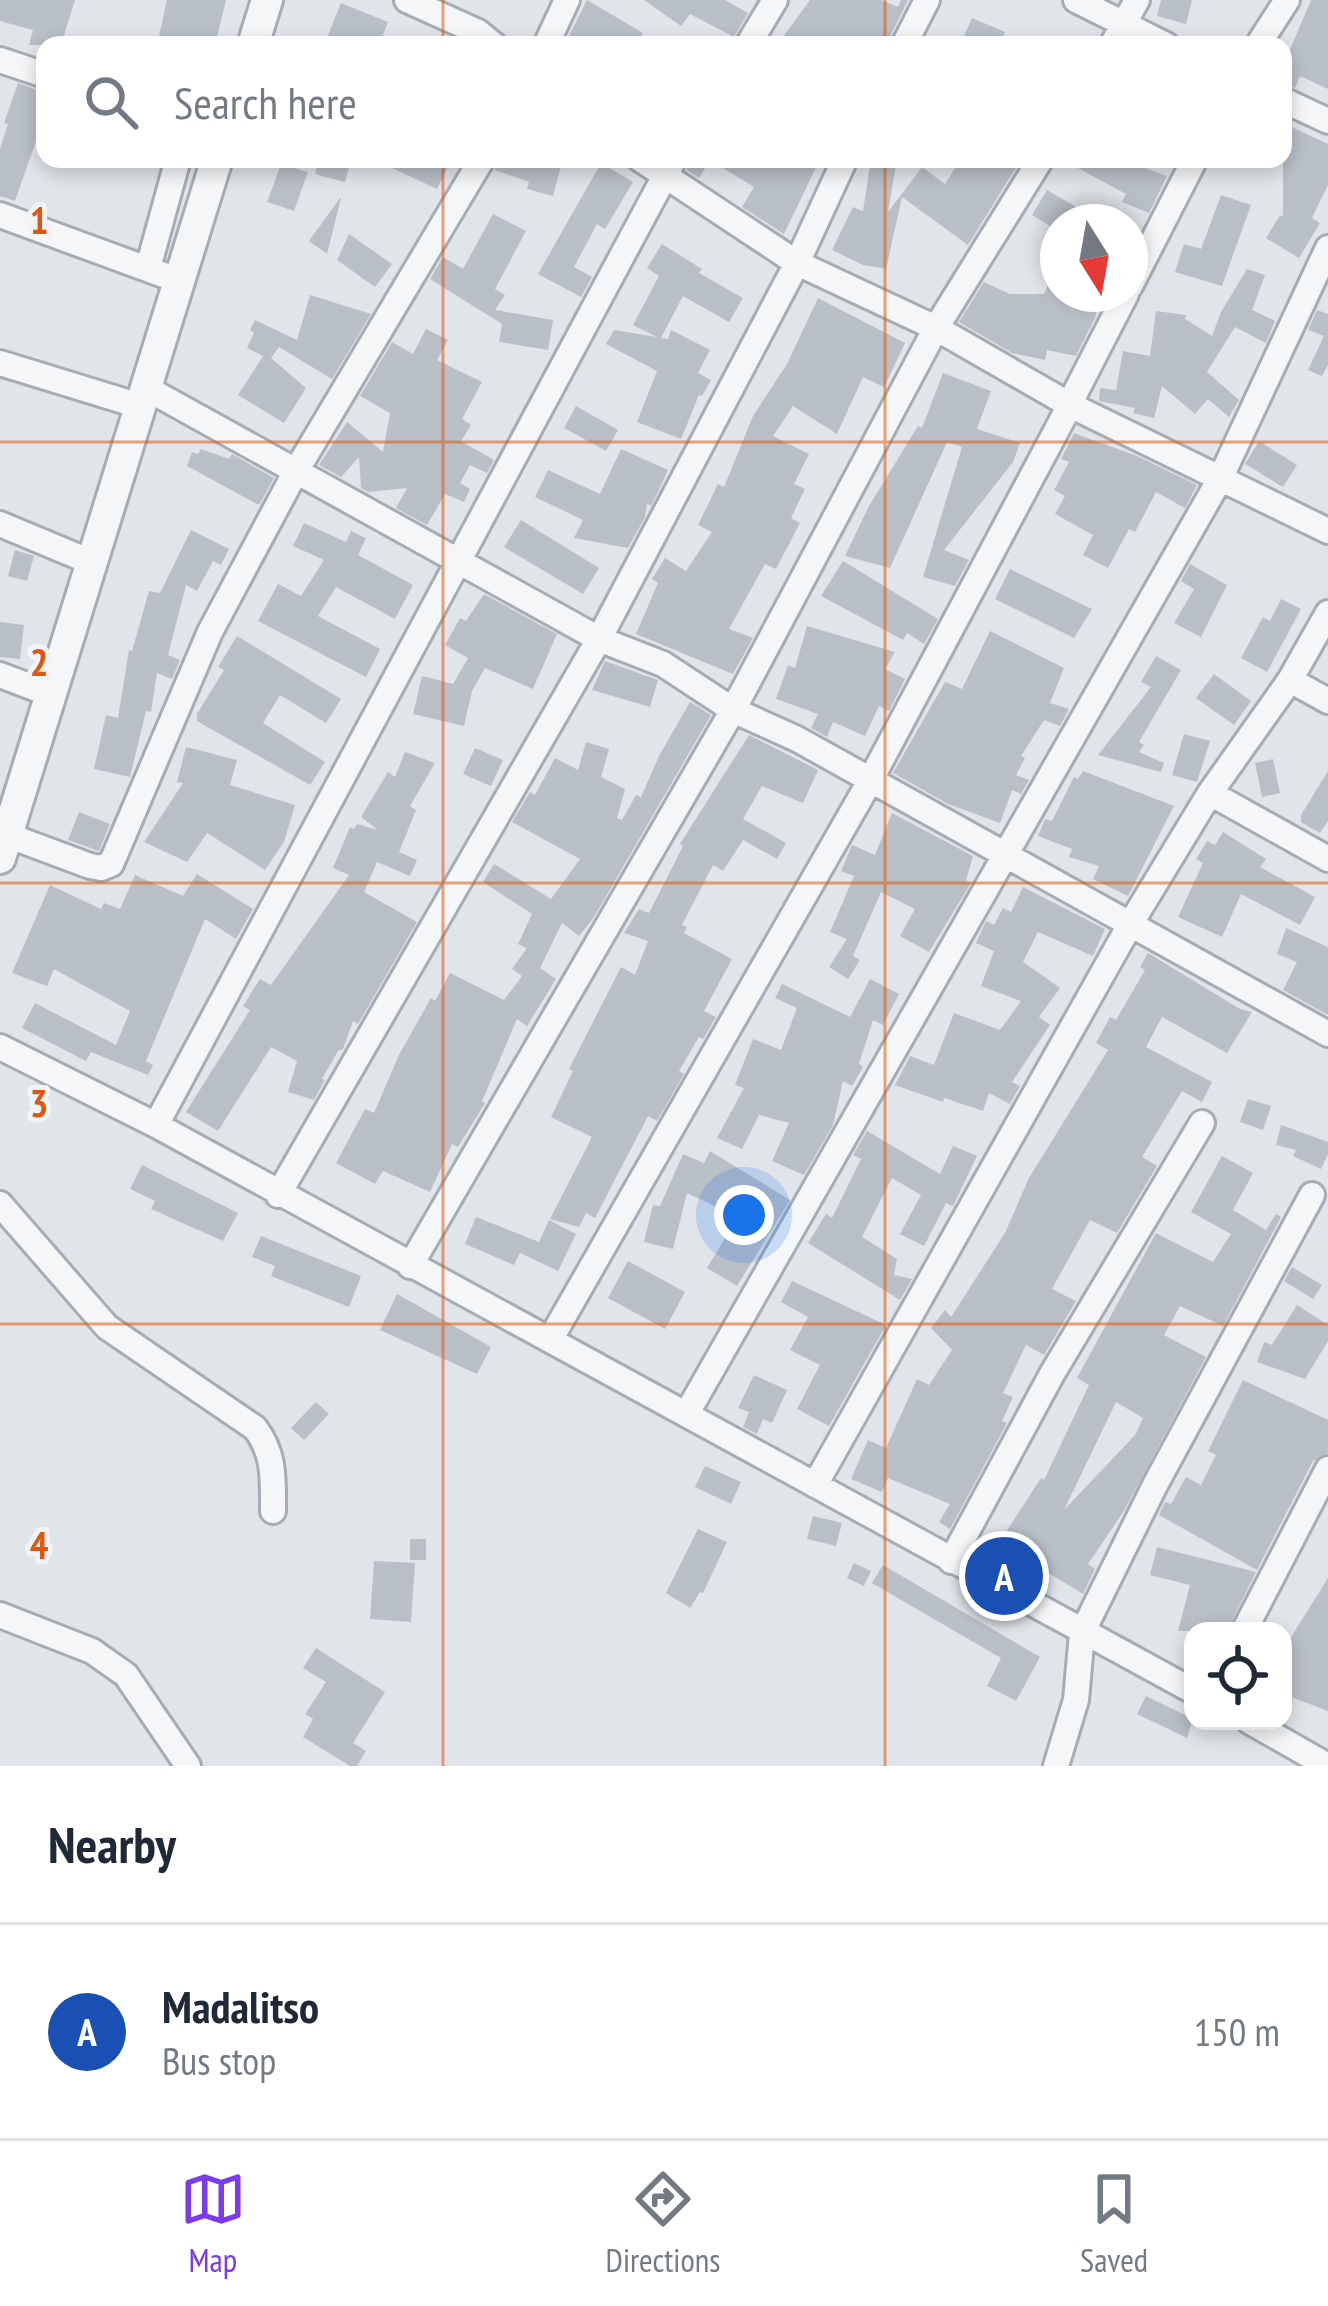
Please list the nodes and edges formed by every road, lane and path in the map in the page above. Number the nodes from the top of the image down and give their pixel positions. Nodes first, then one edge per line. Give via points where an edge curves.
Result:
1 (267, 0) edge
2 (407, 0) edge
3 (567, 0) edge
4 (775, 0) edge
5 (927, 0) edge
6 (1076, 0) edge
7 (1137, 0) edge
8 (1287, 0) edge
9 (1118, 35) edge
10 (256, 36) edge
11 (483, 36) edge
12 (550, 36) edge
13 (753, 36) edge
14 (909, 36) edge
15 (1264, 36) edge
16 (0, 60) edge
17 (36, 72) edge
18 (1292, 104) edge
19 (1328, 121) edge
20 (176, 168) edge
21 (214, 168) edge
22 (477, 168) edge
23 (668, 168) edge
24 (670, 168) edge
25 (841, 168) edge
26 (1035, 168) edge
27 (1190, 168) edge
28 (0, 215) edge
29 (1328, 248) edge
30 (1148, 251) edge
31 (797, 263) junction
32 (148, 268) junction
33 (180, 281) junction
34 (1117, 312) edge
35 (936, 328) junction
36 (0, 363) edge
37 (143, 397) junction
38 (1070, 404) junction
39 (296, 471) junction
40 (1221, 477) junction
41 (0, 524) edge
42 (1328, 531) edge
43 (91, 562) junction
44 (456, 562) junction
45 (1328, 613) edge
46 (599, 639) junction
47 (0, 675) edge
48 (1290, 680) junction
49 (50, 694) junction
50 (1328, 700) edge
51 (733, 710) junction
52 (870, 781) junction
53 (1210, 793) junction
54 (6, 825) edge
55 (1005, 853) junction
56 (1328, 859) edge
57 (1131, 923) junction
58 (1328, 1034) edge
59 (0, 1047) edge
60 (1202, 1123) dead end
61 (156, 1125) junction
62 (278, 1195) junction
63 (1312, 1195) dead end
64 (0, 1204) edge
65 (410, 1266) junction
66 (550, 1340) junction
67 (687, 1413) junction
68 (1328, 1469) edge
69 (815, 1485) junction
70 (273, 1511) dead end
71 (951, 1562) junction
72 (0, 1615) edge
73 (1249, 1622) edge
74 (1082, 1633) junction
75 (1184, 1685) edge
76 (1265, 1730) edge
77 (188, 1766) edge
78 (1056, 1766) edge
79 (1328, 1766) edge

1 - 10 street
2 - 11 street
3 - 12 street
4 - 13 street
5 - 14 street
6 - 9 street
7 - 9 street
8 - 15 street
16 - 17 street
18 - 19 street
20 - 32 street
21 - 33 street
22 - 39 street
23 - 44 street
24 - 31 street
25 - 31 street
26 - 35 street
27 - 30 street
28 - 32 street
29 - 40 street
31 - 35 street
31 - 46 street
32 - 33 street
33 - 37 street
34 - 38 street
35 - 38 street
35 - 51 street
36 - 37 street
37 - 39 street
37 - 43 street
38 - 40 street
38 - 52 street
39 - 44 street
39 - 54 street via 210,632 111,864 90,866
40 - 42 street
40 - 55 street
41 - 43 street
43 - 49 street
44 - 46 street
44 - 61 street
45 - 48 street
46 - 51 street via 663,664
46 - 62 street
47 - 49 street
48 - 50 street
48 - 53 street
49 - 54 street
51 - 52 street
51 - 65 street
52 - 55 street
52 - 66 street
53 - 56 street
53 - 57 street
55 - 57 street
55 - 67 street
57 - 58 street
57 - 69 street
59 - 61 street
60 - 71 street
61 - 62 street
62 - 65 street
63 - 74 street
64 - 70 street via 107,1327 255,1428 273,1466
65 - 66 street
66 - 67 street
67 - 69 street
68 - 73 street
69 - 71 street
71 - 74 street
72 - 77 street via 92,1651 126,1675
74 - 75 street
74 - 78 street via 1076,1700
76 - 79 street

